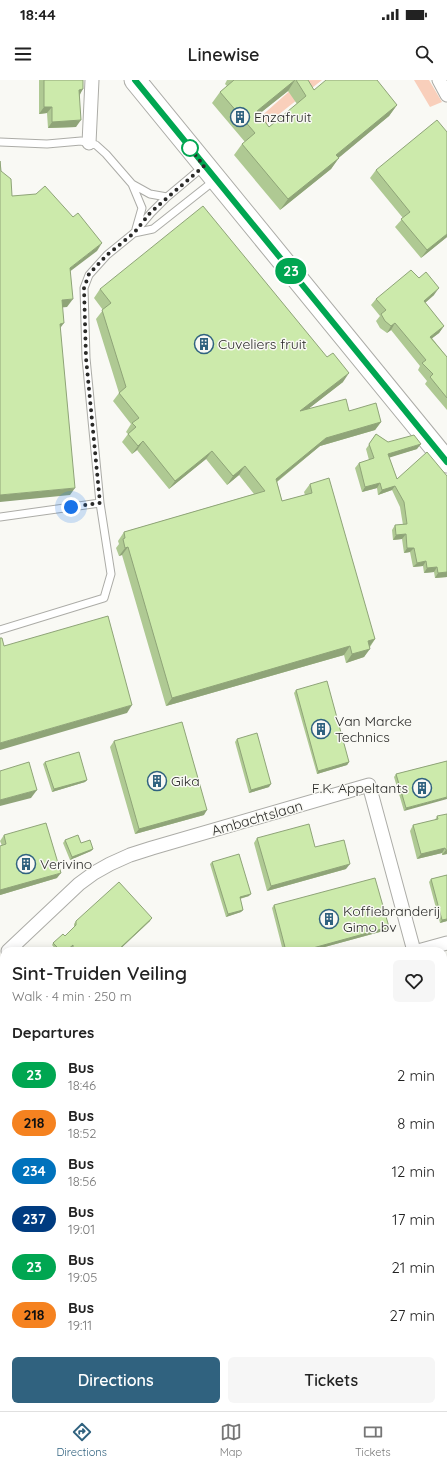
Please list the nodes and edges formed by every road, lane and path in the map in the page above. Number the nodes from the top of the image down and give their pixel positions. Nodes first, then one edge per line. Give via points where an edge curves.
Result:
1 (92, 80) edge
2 (134, 80) edge
3 (439, 80) edge
4 (447, 95) edge
5 (0, 142) edge
6 (89, 143) junction
7 (210, 172) junction
8 (132, 184) junction
9 (167, 198) junction
10 (134, 233) junction
11 (447, 462) edge
12 (100, 503) junction
13 (0, 517) edge
14 (0, 630) edge
15 (447, 943) edge
16 (12, 947) edge
17 (413, 947) edge
18 (432, 947) edge

1 - 6 street
2 - 7 main road
3 - 4 street
5 - 6 lane
6 - 8 lane via 96,145 106,154
7 - 9 lane
7 - 10 lane via 153,228
7 - 11 main road
8 - 9 lane via 150,194
8 - 10 lane via 142,208
9 - 10 lane via 150,213
10 - 12 lane via 89,274 84,288 86,358
12 - 13 lane
12 - 14 lane via 111,574 104,598
15 - 18 street
16 - 17 street, Ambachtslaan via 79,884 110,864 152,848 369,785

